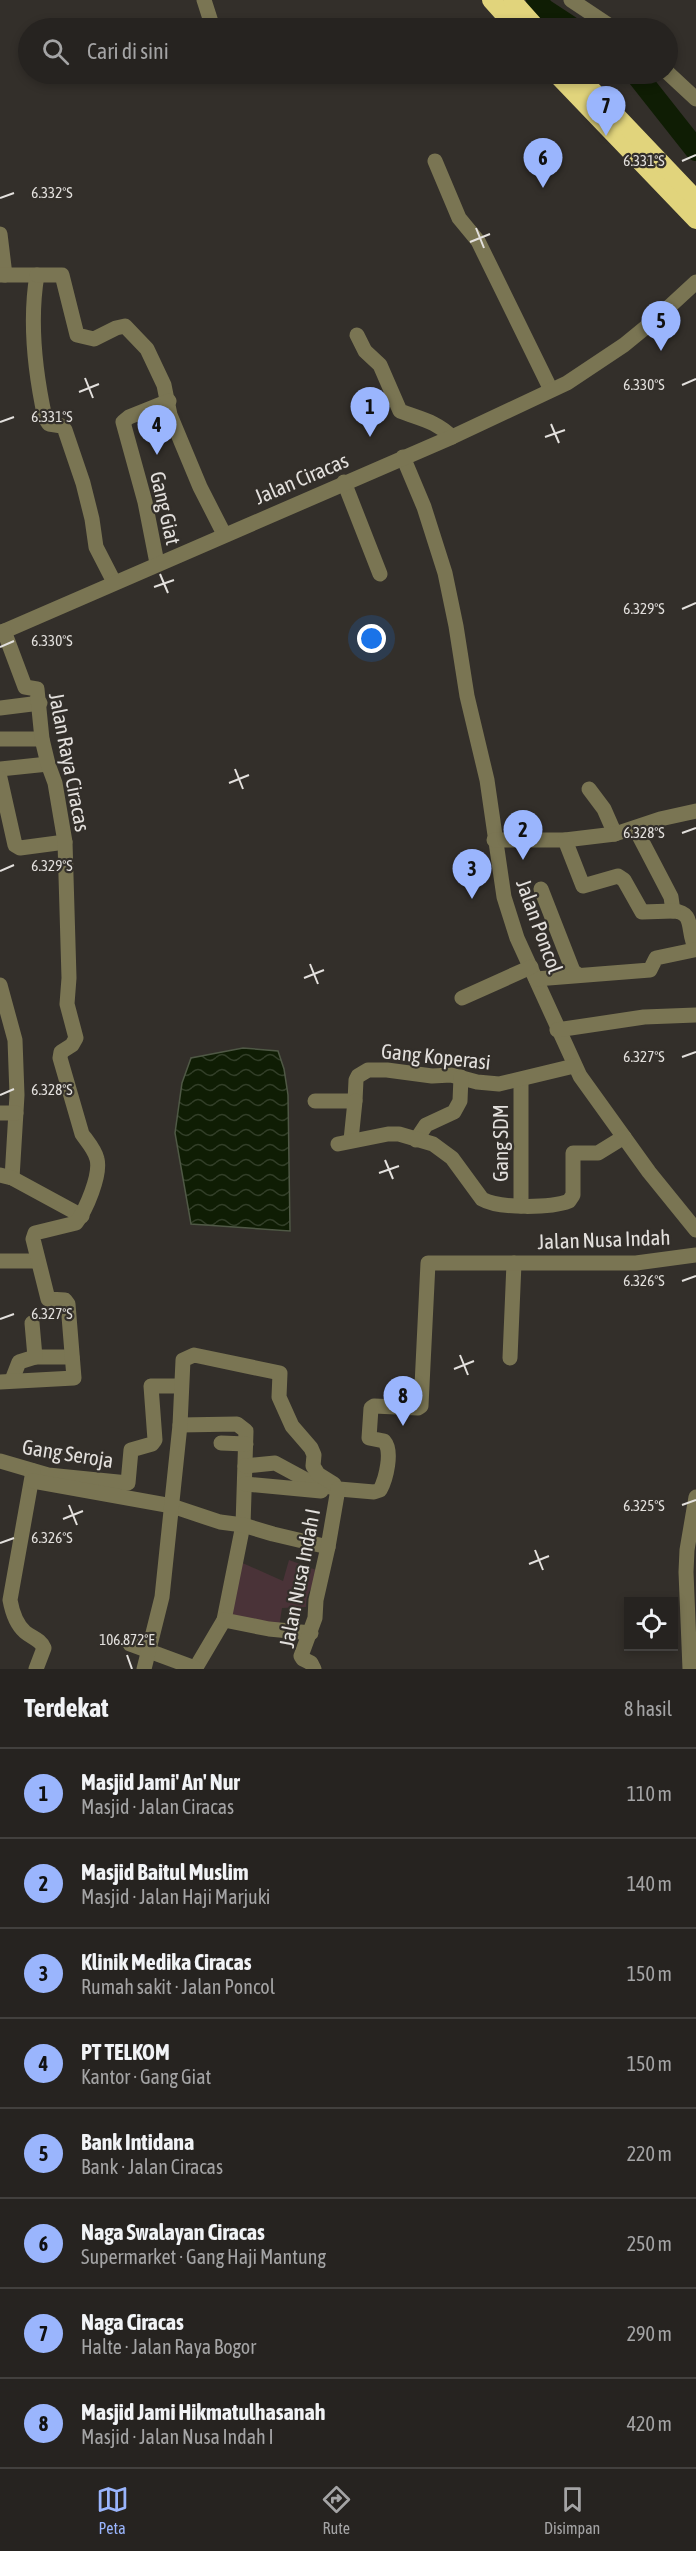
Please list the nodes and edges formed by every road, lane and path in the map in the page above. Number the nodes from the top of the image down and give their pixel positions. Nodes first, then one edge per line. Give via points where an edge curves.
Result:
1 (204, 0) edge
2 (491, 0) edge
3 (512, 0) edge
4 (571, 0) edge
5 (210, 18) edge
6 (507, 18) edge
7 (528, 18) edge
8 (598, 18) edge
9 (678, 82) edge
10 (566, 84) edge
11 (587, 84) edge
12 (696, 99) edge
13 (435, 161) dead end
14 (696, 199) edge
15 (696, 220) edge
16 (0, 234) edge
17 (3, 275) edge
18 (36, 275) junction
19 (696, 282) edge
20 (357, 334) dead end
21 (551, 390) junction
22 (170, 408) junction
23 (452, 437) junction
24 (403, 457) junction
25 (344, 482) junction
26 (224, 534) junction
27 (157, 563) junction
28 (380, 574) dead end
29 (114, 582) junction
30 (2, 632) edge
31 (40, 704) junction
32 (0, 708) edge
33 (0, 739) edge
34 (42, 739) junction
35 (48, 764) junction
36 (0, 769) edge
37 (0, 778) edge
38 (589, 789) dead end
39 (696, 811) edge
40 (635, 828) junction
41 (615, 834) junction
42 (494, 840) junction
43 (565, 840) junction
44 (65, 842) junction
45 (541, 889) dead end
46 (673, 911) junction
47 (695, 950) edge
48 (534, 973) junction
49 (577, 975) junction
50 (0, 985) edge
51 (462, 998) dead end
52 (696, 1015) edge
53 (558, 1030) junction
54 (574, 1066) junction
55 (461, 1077) junction
56 (520, 1080) junction
57 (315, 1101) dead end
58 (355, 1101) junction
59 (0, 1113) edge
60 (16, 1113) junction
61 (624, 1137) junction
62 (416, 1140) junction
63 (344, 1142) joint
64 (6, 1177) edge
65 (521, 1206) junction
66 (82, 1216) junction
67 (694, 1222) edge
68 (696, 1255) edge
69 (0, 1261) edge
70 (38, 1261) junction
71 (514, 1263) junction
72 (32, 1323) dead end
73 (34, 1357) junction
74 (72, 1357) junction
75 (510, 1358) dead end
76 (6, 1381) edge
77 (181, 1386) junction
78 (422, 1401) joint
79 (180, 1425) junction
80 (221, 1443) dead end
81 (246, 1444) junction
82 (0, 1461) edge
83 (245, 1466) junction
84 (33, 1476) junction
85 (245, 1484) junction
86 (338, 1490) junction
87 (696, 1497) edge
88 (172, 1506) junction
89 (243, 1525) junction
90 (328, 1547) junction
91 (224, 1620) junction
92 (311, 1633) junction
93 (130, 1644) dead end
94 (149, 1649) junction
95 (36, 1669) edge
96 (144, 1669) edge
97 (195, 1669) edge
98 (314, 1669) edge
99 (690, 1669) edge

1 - 5 street
2 - 6 highway
3 - 7 highway
4 - 8 street
9 - 12 street
10 - 15 highway
11 - 14 highway
13 - 21 street via 459,218 478,241
16 - 17 street
17 - 18 street
18 - 22 street via 62,275 77,335 94,339 116,327 128,328 147,349
18 - 29 street via 36,374 45,418 48,424 65,430 83,483 96,547
19 - 21 street, Jalan Ciracas via 604,360
20 - 23 street via 365,351 380,365 400,411 432,422
21 - 23 street, Jalan Ciracas
22 - 26 street via 200,487
22 - 27 street, Gang Giat via 129,417 123,422
23 - 24 street, Jalan Ciracas
24 - 25 street, Jalan Ciracas
24 - 42 street, Jalan Poncol via 445,573 487,780
25 - 26 street, Jalan Ciracas
25 - 28 street
26 - 27 street, Jalan Ciracas
27 - 29 street, Jalan Ciracas
29 - 30 street, Jalan Ciracas
30 - 31 street, Jalan Raya Ciracas via 25,687 38,689
31 - 32 street
31 - 34 street, Jalan Raya Ciracas
33 - 34 street
34 - 35 street, Jalan Raya Ciracas
35 - 36 street
35 - 44 street, Jalan Raya Ciracas via 56,783
37 - 44 street via 17,847
38 - 41 street
39 - 40 street
40 - 41 street
40 - 46 street via 671,897
41 - 43 street
42 - 43 street
42 - 48 street, Jalan Poncol via 508,914
43 - 46 street via 583,886 618,876 642,912
44 - 66 street, Jalan Raya Ciracas via 67,1004 76,1038 60,1058 82,1134 97,1162
45 - 49 street
46 - 47 street via 690,914
47 - 49 street via 654,958 650,970
48 - 49 street
48 - 51 street
48 - 53 street, Jalan Poncol
50 - 60 street via 14,1029
52 - 53 street via 644,1017
53 - 54 street, Jalan Poncol
54 - 56 street, Gang Koperasi
54 - 61 street, Jalan Poncol
55 - 56 street, Gang Koperasi via 488,1084
55 - 58 street, Gang Koperasi via 368,1070 356,1080
55 - 62 street via 460,1101 454,1112 426,1125
56 - 65 street, Gang SDM
57 - 58 street
58 - 63 street, Gang Koperasi
59 - 60 street
60 - 64 street
61 - 65 street, Gang SDM via 598,1152 573,1153 573,1195 569,1201
61 - 67 street, Jalan Poncol
62 - 63 street, Gang SDM via 388,1134
62 - 65 street, Gang SDM via 433,1144 449,1156 482,1199
64 - 66 street
66 - 70 street via 66,1227 35,1233
68 - 71 street, Jalan Nusa Indah via 636,1263
69 - 70 street
70 - 74 street via 48,1299 65,1300 68,1304
71 - 75 street, Jalan Nusa Indah
71 - 78 street, Jalan Nusa Indah via 428,1264
72 - 73 street
73 - 74 street
73 - 76 street via 19,1362
74 - 76 street via 74,1377
77 - 79 street
77 - 84 street, Gang Seroja via 152,1386 155,1440 131,1450 128,1483
77 - 86 street via 183,1360 194,1355 280,1373 279,1397 291,1426 311,1448 318,1474
78 - 86 street, Jalan Nusa Indah I via 418,1408 372,1407 369,1437 384,1441 388,1448 382,1486 374,1492
79 - 81 street via 237,1424 246,1431
79 - 88 street
80 - 81 street
81 - 83 street
82 - 84 street, Gang Seroja
83 - 85 street
83 - 86 street, Jalan Nusa Indah I via 275,1463 312,1483
84 - 88 street
84 - 95 street via 10,1600 21,1628 42,1645
85 - 86 street
85 - 89 street
86 - 90 street, Jalan Nusa Indah I
87 - 99 street via 686,1572
88 - 89 street via 220,1522
88 - 94 street via 162,1597
89 - 90 street
89 - 91 street
90 - 92 street, Jalan Nusa Indah I
91 - 92 street
91 - 97 street
92 - 98 street, Jalan Nusa Indah I via 301,1656
93 - 94 street
94 - 96 street
94 - 97 street

